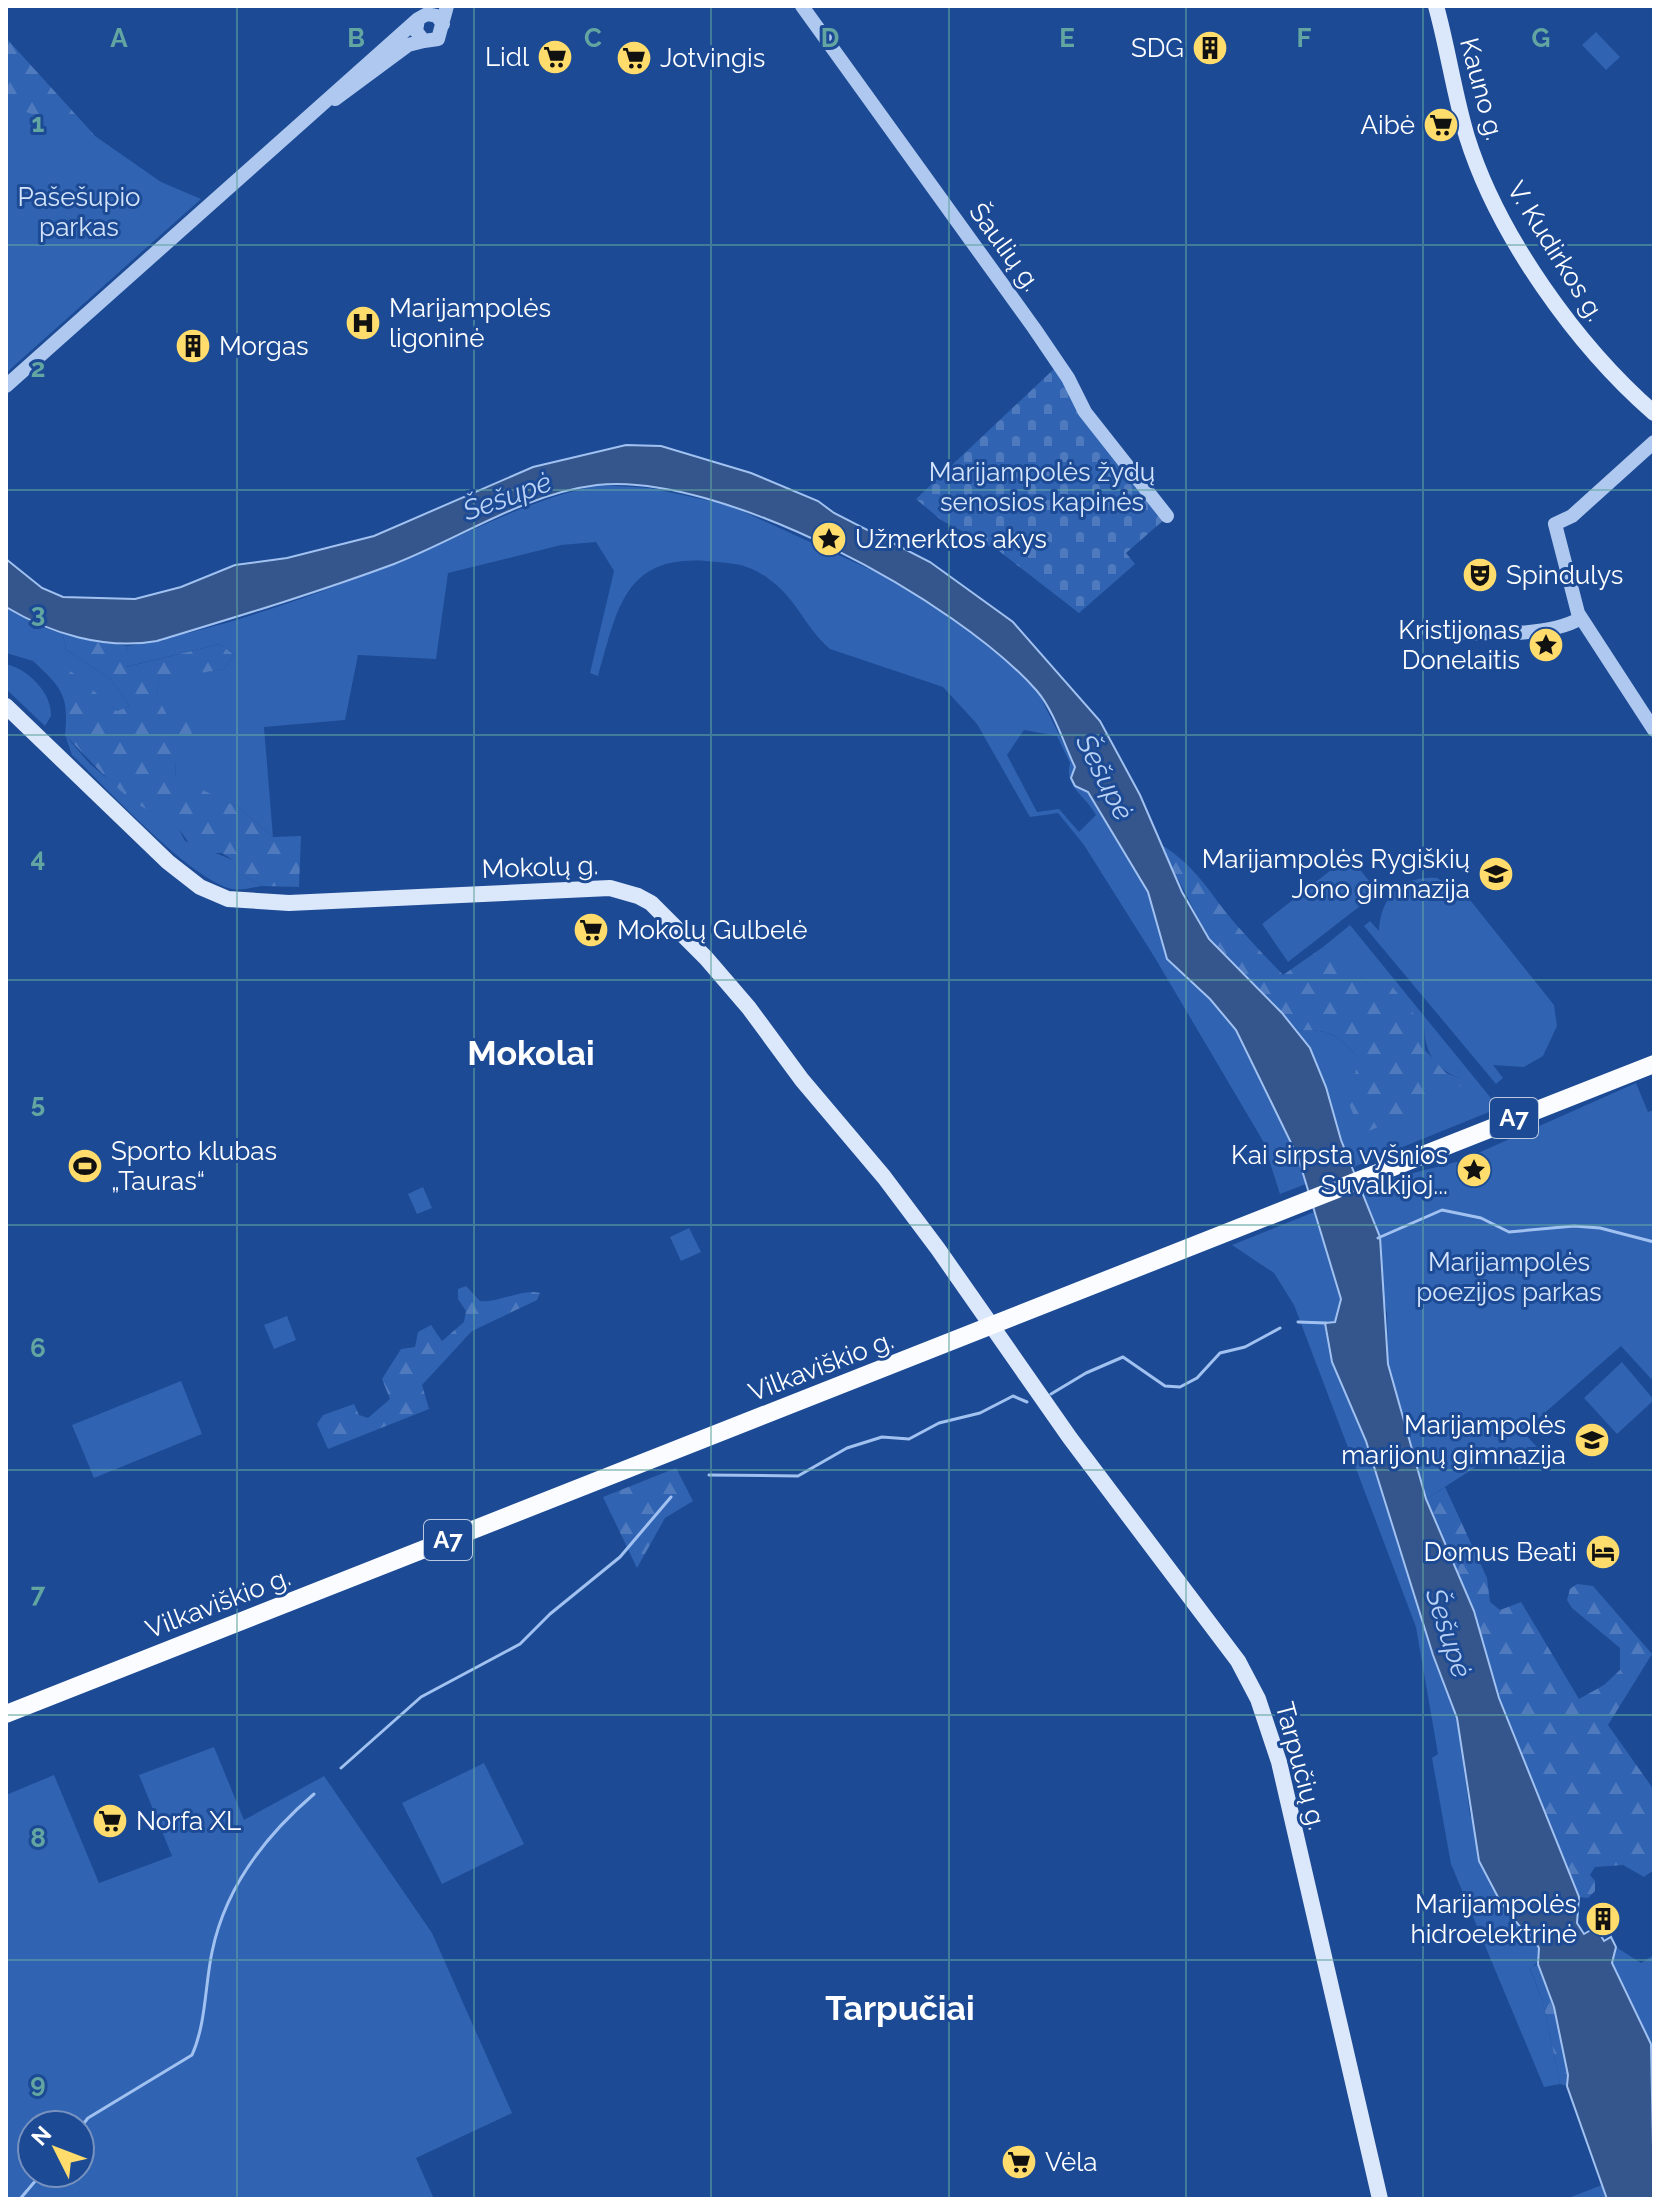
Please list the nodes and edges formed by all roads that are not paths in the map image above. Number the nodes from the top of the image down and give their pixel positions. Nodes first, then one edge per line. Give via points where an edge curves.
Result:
1 (447, 6) edge
2 (802, 6) edge
3 (1436, 6) edge
4 (424, 14) edge
5 (443, 24) junction
6 (424, 41) junction
7 (327, 103) junction
8 (1486, 182) joint
9 (6, 386) edge
10 (1654, 413) edge
11 (1654, 442) edge
12 (1167, 516) dead end
13 (1581, 618) junction
14 (1429, 632) dead end
15 (6, 706) edge
16 (1654, 730) edge
17 (1654, 1064) edge
18 (991, 1327) junction
19 (6, 1714) edge
20 (1380, 2199) edge

1 - 5 street
2 - 12 street, Šaulių g. via 1034,328 1085,412
3 - 8 main road, Kauno g. via 1467,137
4 - 5 street
4 - 6 street via 416,31
4 - 7 street
5 - 6 street via 438,39
6 - 7 street via 408,45
7 - 9 street
8 - 10 main road, V. Kudirkos g. via 1568,323
11 - 13 street via 1572,516 1555,524
13 - 14 street via 1524,631
13 - 16 street
15 - 18 main road, Mokolų g. via 168,862 200,887 228,899 289,903 610,888 651,903 749,1008 884,1177
17 - 18 highway, Vilkaviškio g. / A7
18 - 19 highway, Vilkaviškio g. / A7
18 - 20 main road, Tarpučių g. via 1223,1638 1258,1699 1279,1762

